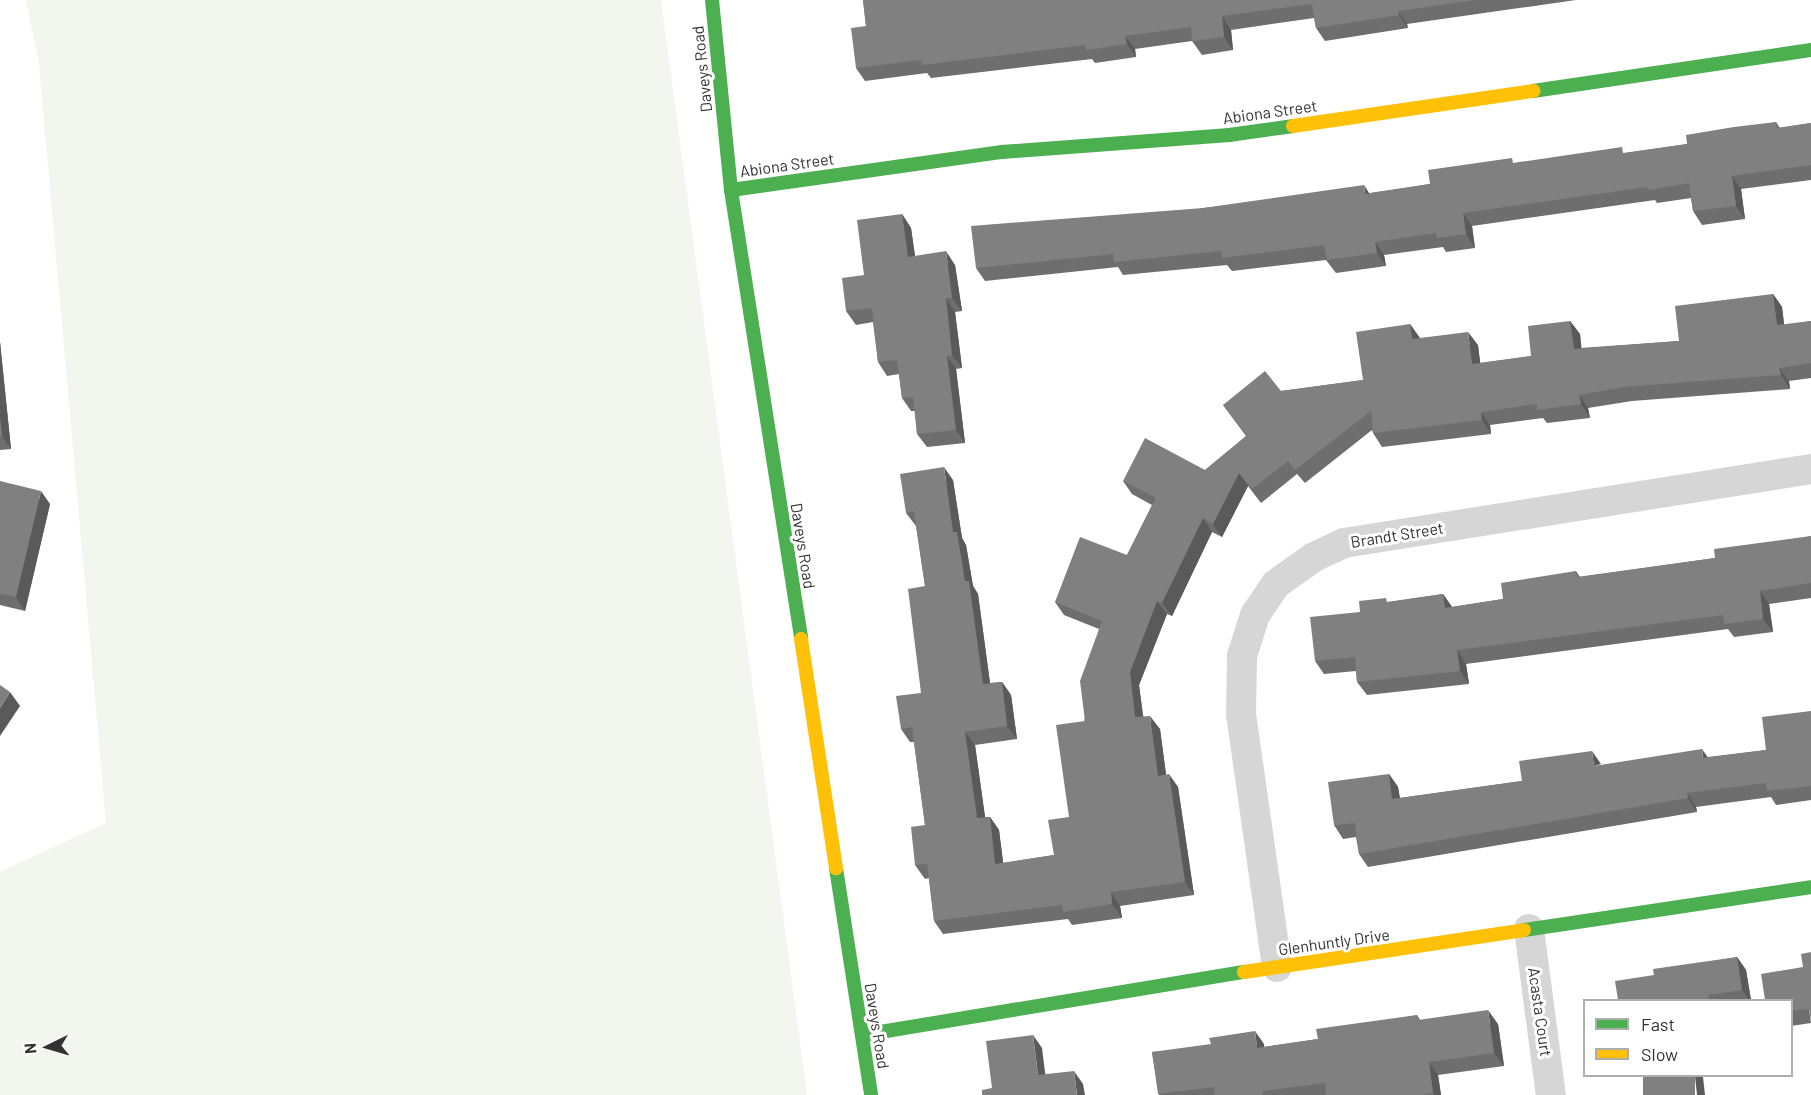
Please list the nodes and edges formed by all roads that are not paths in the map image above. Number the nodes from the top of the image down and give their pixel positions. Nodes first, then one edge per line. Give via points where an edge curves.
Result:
1 (712, 0) edge
2 (1811, 50) edge
3 (731, 190) junction
4 (1811, 469) edge
5 (1811, 887) edge
6 (1529, 929) junction
7 (1277, 967) junction
8 (862, 1035) junction
9 (871, 1095) edge
10 (1551, 1095) edge

1 - 3 street, Daveys Road
2 - 3 street, Abiona Street via 1229,135 1002,152
3 - 8 street, Daveys Road
4 - 7 street, Brandt Street via 1344,543 1314,557 1276,584 1255,615 1242,656 1241,715
5 - 6 street, Glenhuntly Drive
6 - 7 street, Glenhuntly Drive
6 - 10 street, Acasta Court
7 - 8 street, Glenhuntly Drive
8 - 9 street, Daveys Road

